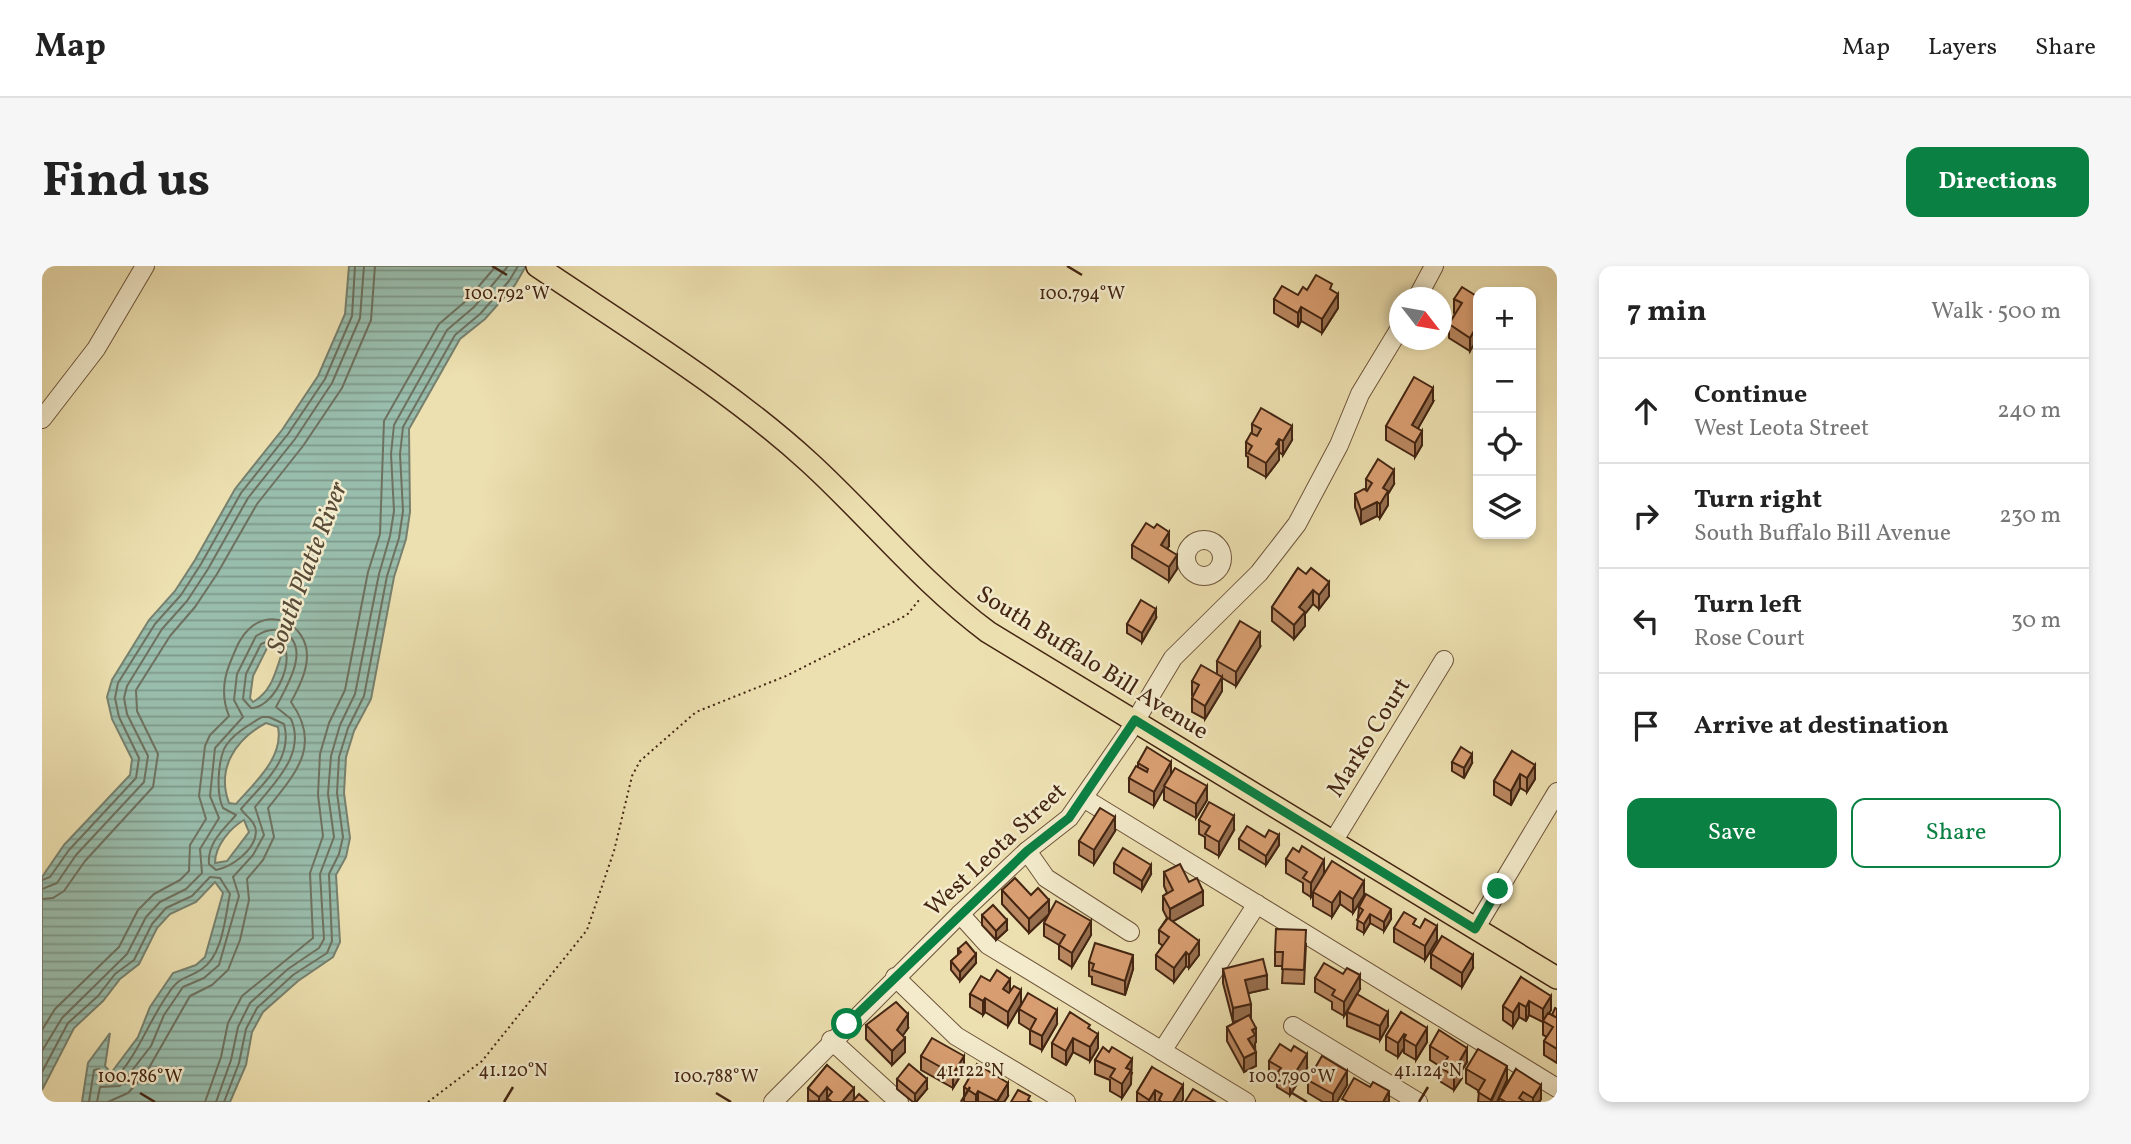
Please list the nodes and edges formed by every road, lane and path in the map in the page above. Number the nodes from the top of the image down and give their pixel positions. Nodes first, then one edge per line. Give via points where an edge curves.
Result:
1 (145, 266) edge
2 (537, 266) edge
3 (1434, 266) edge
4 (1423, 287) edge
5 (1389, 345) edge
6 (42, 419) edge
7 (1218, 571) dead end
8 (1238, 594) junction
9 (919, 600) dead end
10 (1444, 660) dead end
11 (1135, 720) junction
12 (1557, 792) edge
13 (1085, 799) junction
14 (1334, 841) junction
15 (1027, 851) junction
16 (1257, 904) junction
17 (960, 914) junction
18 (1475, 929) junction
19 (1130, 932) dead end
20 (895, 977) junction
21 (1557, 978) edge
22 (1293, 1026) dead end
23 (831, 1040) junction
24 (1162, 1051) junction
25 (1557, 1088) edge
26 (428, 1102) edge
27 (773, 1102) edge
28 (899, 1102) edge
29 (1066, 1102) edge
30 (1246, 1102) edge
31 (1418, 1102) edge

1 - 6 street via 96,349
2 - 11 main road, South Buffalo Bill Avenue via 680,363 812,464 912,568 988,632
3 - 4 street
5 - 8 street, West Leota Street via 1297,524
7 - 8 street
8 - 11 street, West Leota Street via 1173,658
9 - 26 path via 907,615 786,676 696,712 640,761 587,930 482,1061
10 - 14 street, Marko Court
11 - 13 street, West Leota Street
11 - 14 main road, South Buffalo Bill Avenue
12 - 18 street
13 - 15 street, West Leota Street
13 - 16 street
14 - 18 main road, South Buffalo Bill Avenue
15 - 17 street, West Leota Street
15 - 19 street via 1046,878
16 - 24 street
16 - 25 street
17 - 20 street, West Leota Street
17 - 24 street via 988,945
18 - 21 main road, South Buffalo Bill Avenue
20 - 23 street, West Leota Street
20 - 29 street via 956,1036
22 - 31 street
23 - 27 street, West Leota Street
23 - 28 street
24 - 30 street

